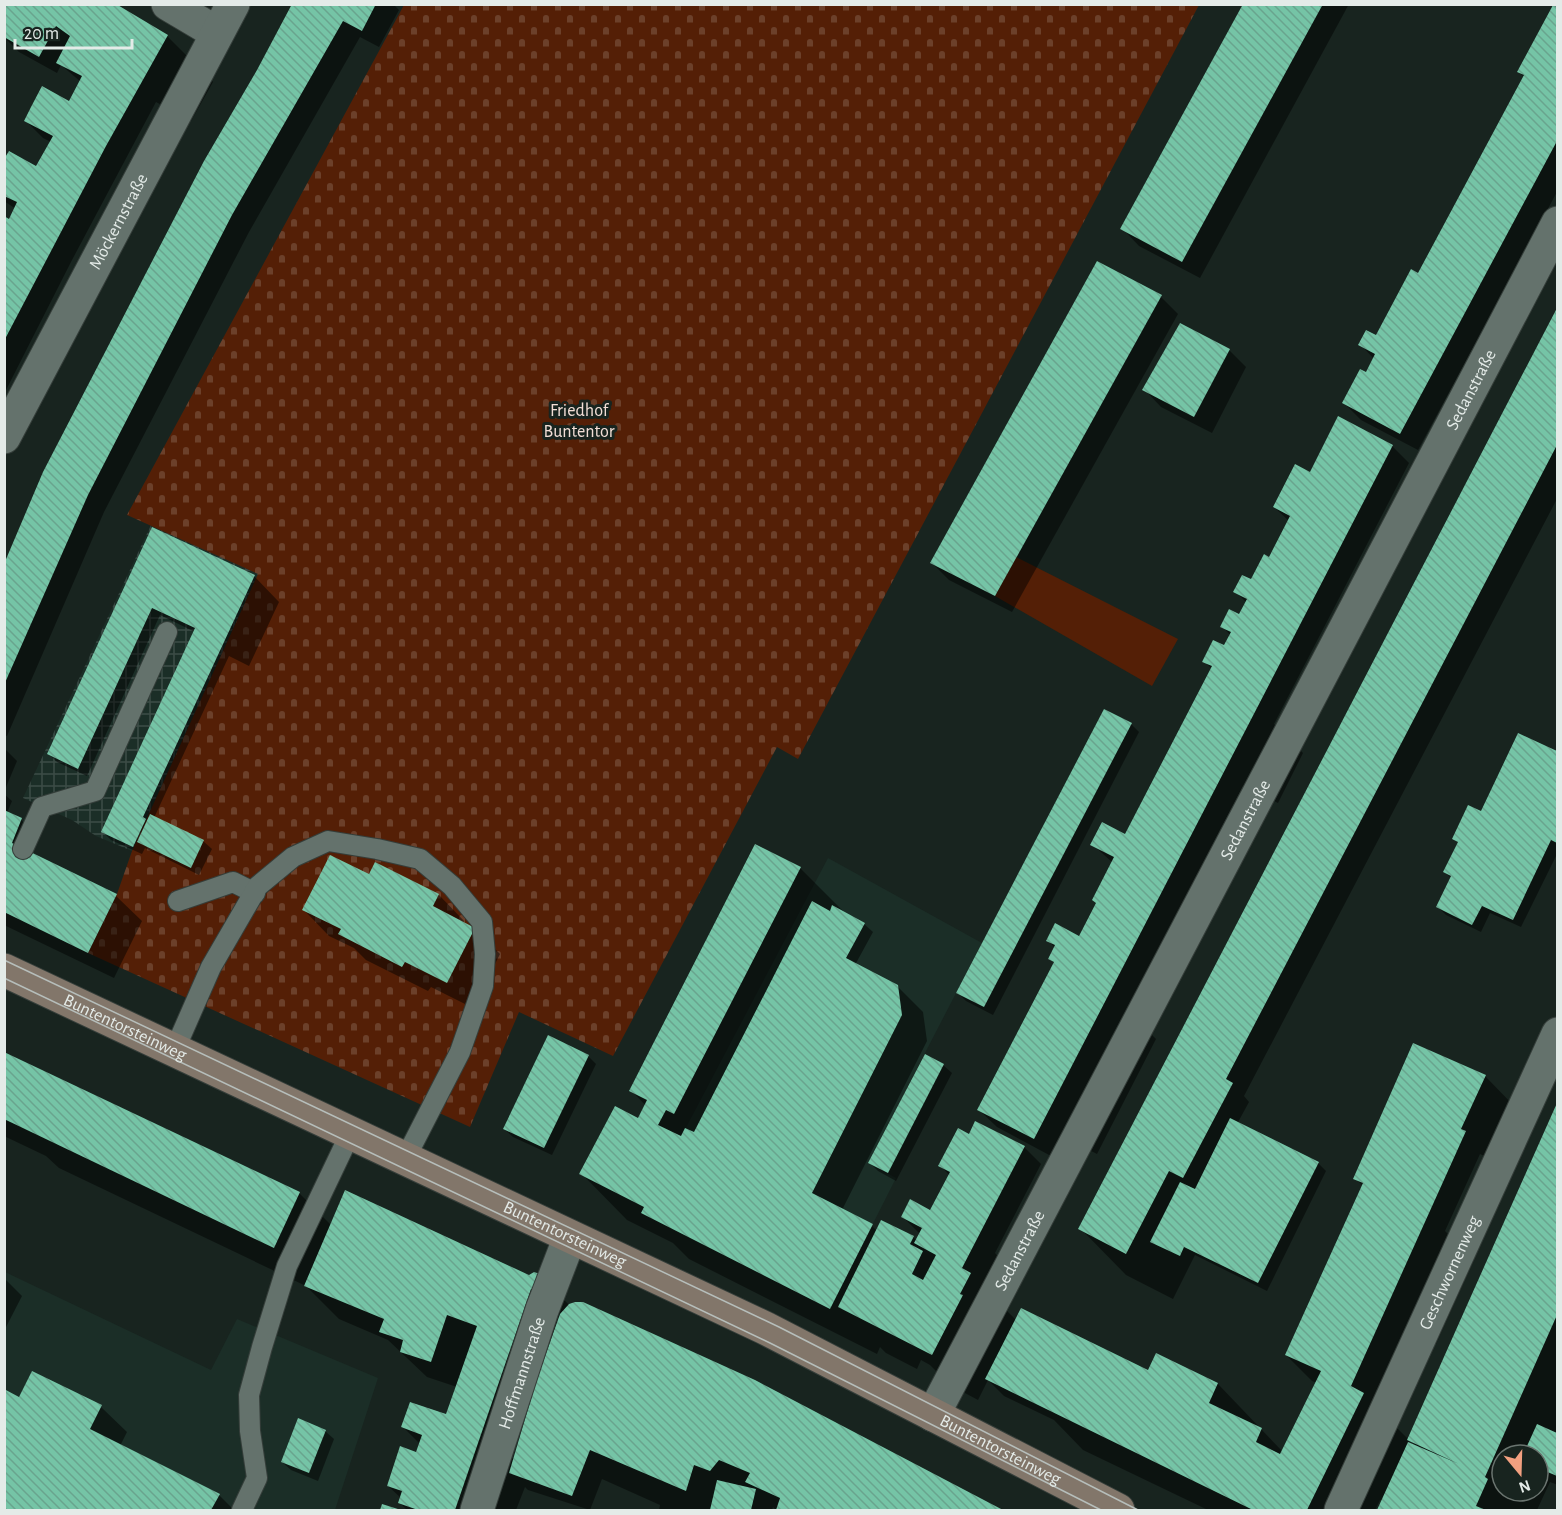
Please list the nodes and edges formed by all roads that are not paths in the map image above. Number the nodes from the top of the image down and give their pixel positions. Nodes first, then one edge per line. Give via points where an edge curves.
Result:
1 (168, 4) edge
2 (232, 4) edge
3 (217, 33) junction
4 (1557, 223) edge
5 (4, 437) edge
6 (167, 632) dead end
7 (23, 849) dead end
8 (255, 893) junction
9 (178, 901) dead end
10 (4, 970) edge
11 (1557, 1034) edge
12 (176, 1049) junction
13 (350, 1134) junction
14 (405, 1159) junction
15 (570, 1237) junction
16 (933, 1415) junction
17 (242, 1510) edge
18 (477, 1510) edge
19 (1118, 1510) edge
20 (1341, 1510) edge

1 - 3 street
2 - 3 street, Möckernstraße
3 - 5 street, Möckernstraße
4 - 16 street, Sedanstraße
6 - 7 lane via 95,791 42,807
8 - 9 lane via 233,882
8 - 12 lane via 211,967
8 - 14 lane via 258,886 293,857 328,841 420,859 452,886 482,922 483,986 460,1052
10 - 12 street, Buntentorsteinweg
11 - 20 street, Geschwornenweg
12 - 13 street, Buntentorsteinweg
13 - 14 street, Buntentorsteinweg
13 - 17 lane via 287,1266 262,1347 249,1395 257,1478
14 - 15 street, Buntentorsteinweg
15 - 16 street, Buntentorsteinweg via 765,1328
15 - 18 street, Hoffmannstraße
16 - 19 street, Buntentorsteinweg

